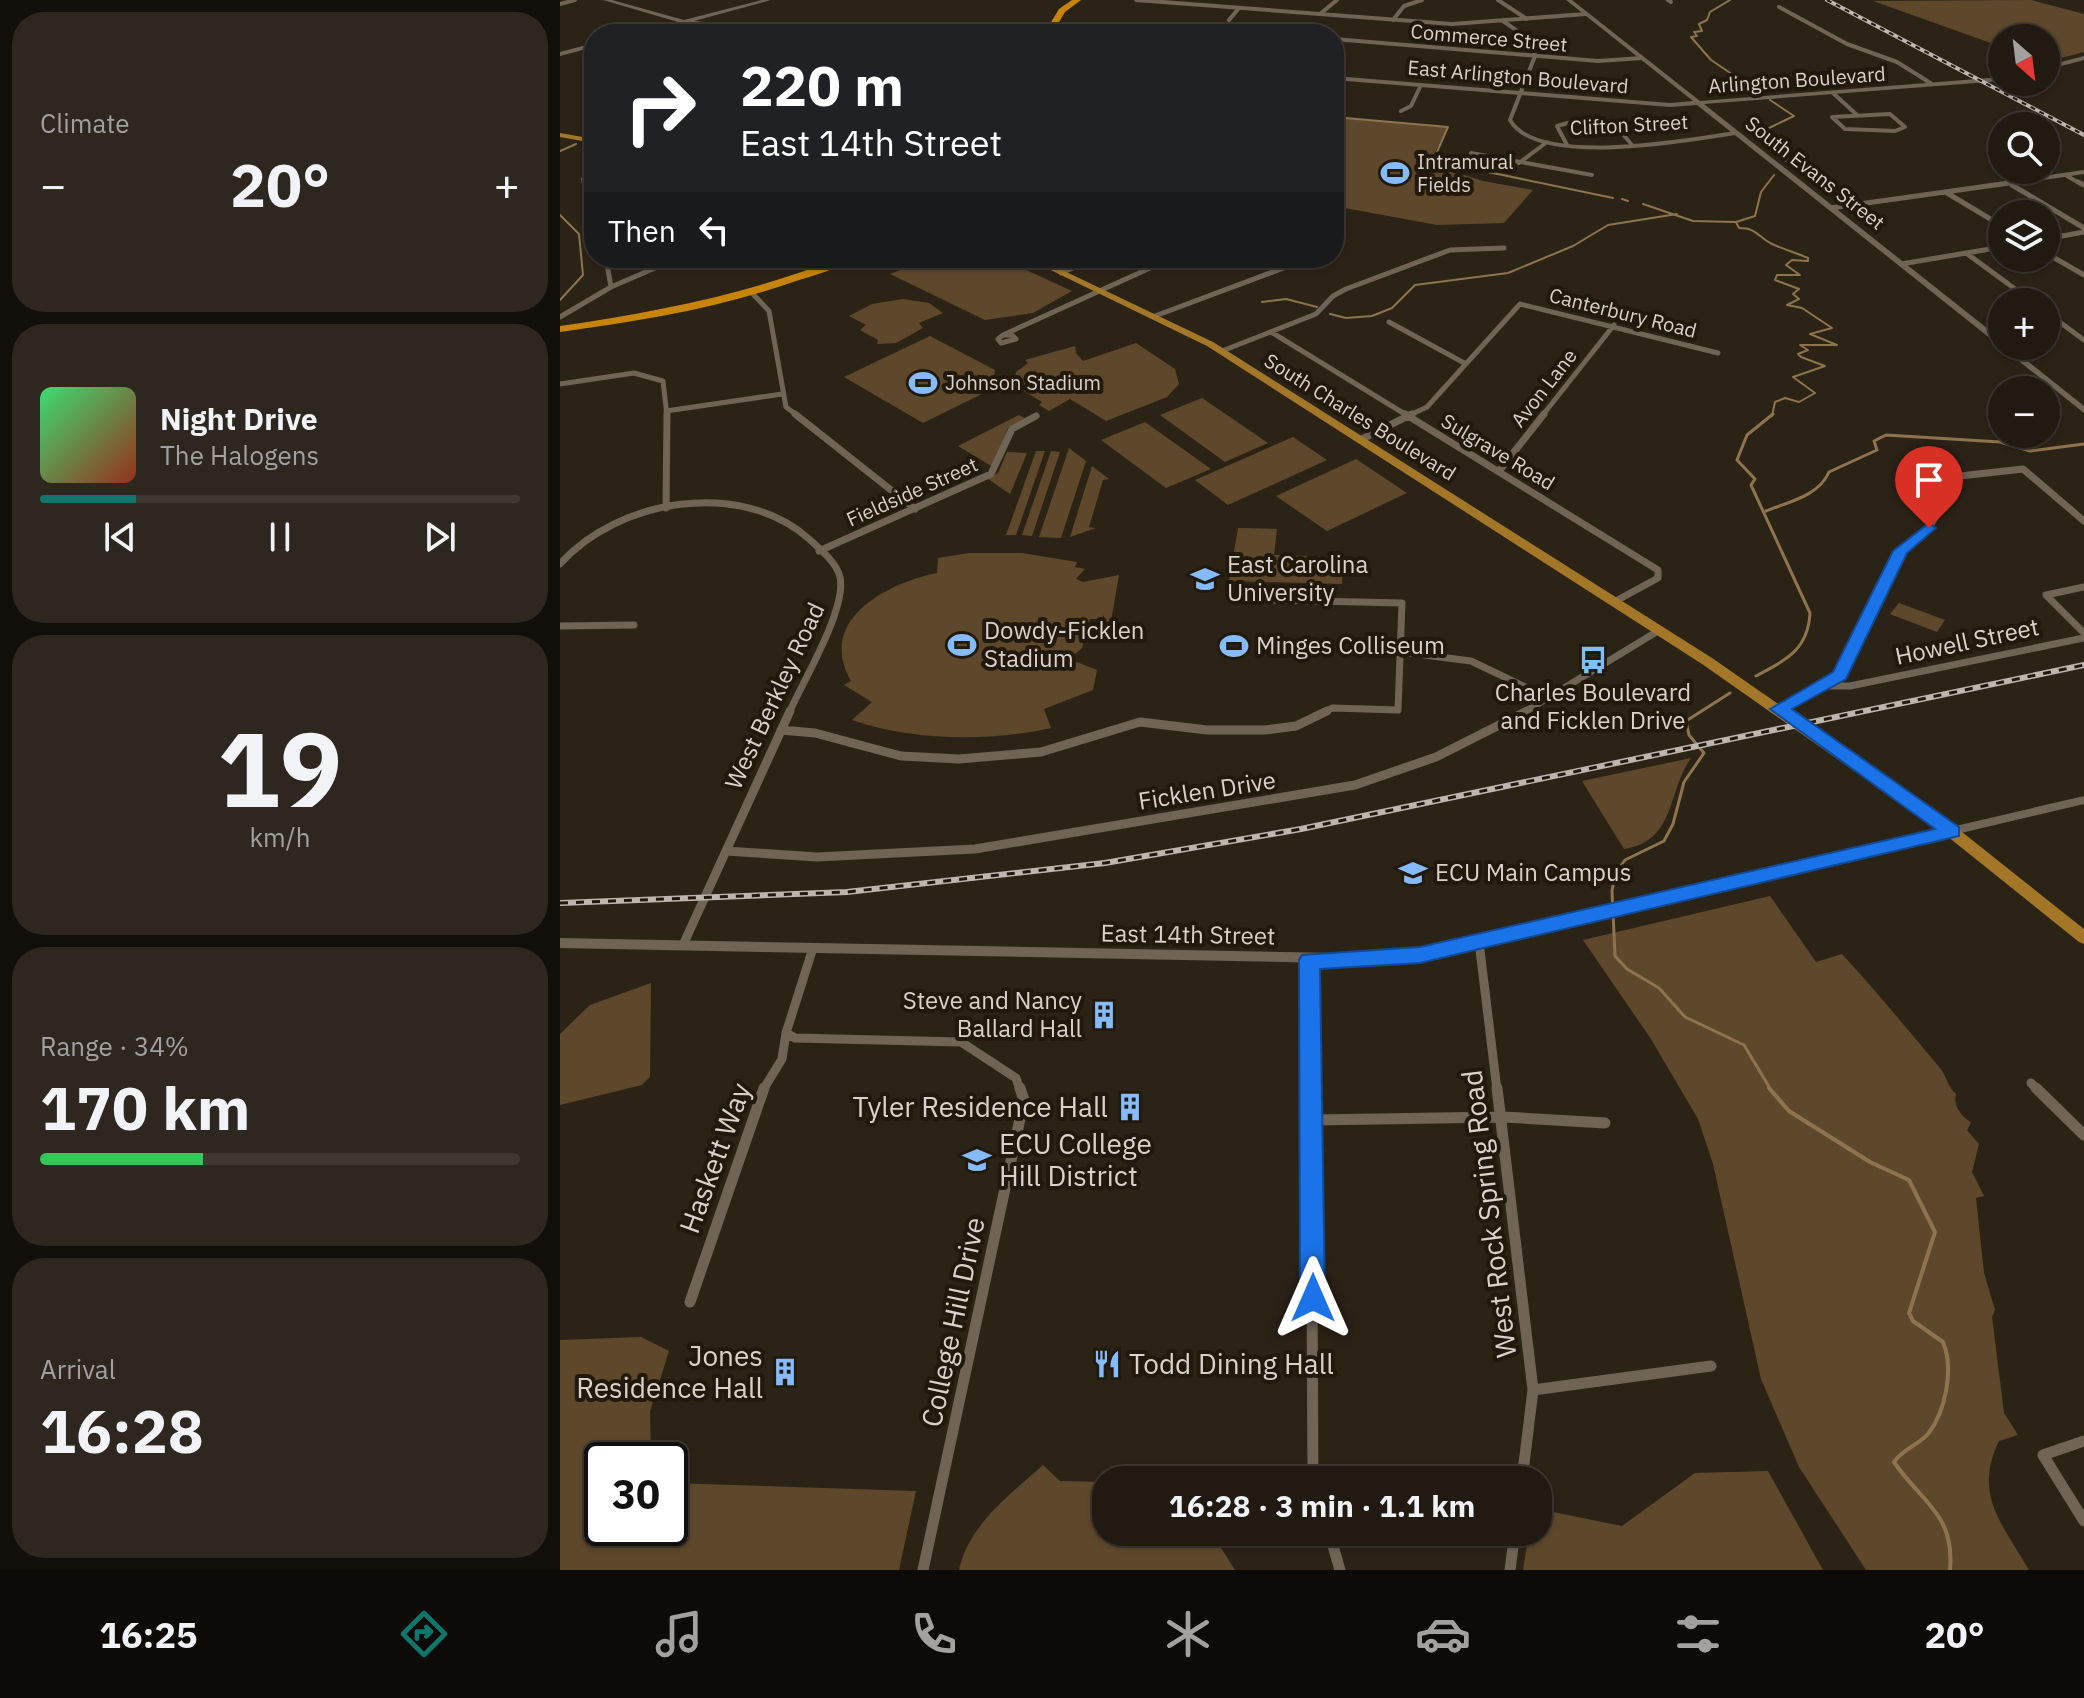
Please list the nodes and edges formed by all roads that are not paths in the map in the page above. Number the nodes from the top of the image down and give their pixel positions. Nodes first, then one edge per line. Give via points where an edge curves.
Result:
1 (575, 0) edge
2 (606, 0) edge
3 (768, 0) edge
4 (1077, 0) edge
5 (1136, 0) edge
6 (1337, 0) edge
7 (1422, 0) edge
8 (1498, 0) edge
9 (1569, 0) edge
10 (1162, 1) edge
11 (560, 4) edge
12 (1779, 7) dead end
13 (1239, 8) junction
14 (1320, 14) junction
15 (1586, 14) junction
16 (1527, 19) junction
17 (1229, 20) dead end
18 (1393, 20) junction
19 (1502, 21) junction
20 (685, 22) junction
21 (677, 24) edge
22 (708, 24) edge
23 (1054, 24) edge
24 (1344, 40) edge
25 (584, 48) edge
26 (560, 54) edge
27 (1535, 56) junction
28 (2084, 56) edge
29 (1642, 58) junction
30 (2060, 62) edge
31 (1344, 79) edge
32 (1988, 79) edge
33 (1421, 85) junction
34 (1934, 86) junction
35 (1831, 91) junction
36 (1520, 94) junction
37 (1700, 104) junction
38 (1401, 111) dead end
39 (1857, 115) junction
40 (1735, 133) junction
41 (560, 135) edge
42 (584, 139) edge
43 (1547, 142) junction
44 (1632, 145) junction
45 (1567, 146) junction
46 (1471, 153) dead end
47 (1519, 163) junction
48 (2084, 172) edge
49 (1592, 175) dead end
50 (2066, 175) junction
51 (2012, 185) junction
52 (2084, 185) edge
53 (1946, 193) junction
54 (1831, 208) junction
55 (1988, 218) edge
56 (2084, 230) edge
57 (2060, 236) edge
58 (1504, 248) dead end
59 (1988, 249) edge
60 (1966, 253) junction
61 (2060, 261) edge
62 (1901, 264) junction
63 (608, 268) edge
64 (655, 268) edge
65 (821, 268) edge
66 (1051, 268) edge
67 (1073, 268) edge
68 (1149, 268) edge
69 (1283, 268) edge
70 (1061, 273) junction
71 (2084, 275) edge
72 (611, 287) junction
73 (2014, 288) edge
74 (1098, 290) junction
75 (752, 293) junction
76 (1155, 316) junction
77 (560, 317) edge
78 (1389, 322) dead end
79 (2060, 322) edge
80 (1614, 325) junction
81 (1020, 328) junction
82 (560, 329) edge
83 (1271, 332) junction
84 (1988, 333) edge
85 (2084, 340) edge
86 (1222, 351) junction
87 (1718, 353) dead end
88 (2022, 360) edge
89 (1466, 364) junction
90 (560, 384) edge
91 (782, 394) junction
92 (2084, 410) edge
93 (666, 411) junction
94 (1036, 416) dead end
95 (1410, 418) junction
96 (1362, 439) junction
97 (1499, 471) junction
98 (666, 508) junction
99 (915, 509) junction
100 (2084, 521) edge
101 (819, 551) junction
102 (561, 561) edge
103 (2084, 587) edge
104 (1230, 599) dead end
105 (1614, 602) junction
106 (634, 625) dead end
107 (560, 626) edge
108 (1658, 631) junction
109 (2084, 635) edge
110 (1401, 652) junction
111 (1840, 675) junction
112 (1859, 684) junction
113 (1822, 686) junction
114 (1548, 698) junction
115 (1779, 709) junction
116 (781, 730) junction
117 (2084, 800) edge
118 (1952, 832) junction
119 (726, 851) junction
120 (2084, 938) edge
121 (1479, 942) junction
122 (560, 943) edge
123 (683, 945) junction
124 (813, 948) junction
125 (1310, 960) junction
126 (786, 1033) junction
127 (2031, 1083) dead end
128 (1503, 1117) junction
129 (1313, 1120) junction
130 (1605, 1123) dead end
131 (2084, 1135) edge
132 (690, 1302) dead end
133 (1711, 1366) dead end
134 (1533, 1390) junction
135 (2084, 1441) edge
136 (1313, 1466) edge
137 (1524, 1466) edge
138 (2084, 1521) edge
139 (1333, 1546) edge
140 (1513, 1546) edge
141 (923, 1570) edge
142 (1340, 1570) edge
143 (1510, 1570) edge

1 - 11 street
2 - 20 main road
3 - 20 main road
4 - 23 highway
5 - 10 street
6 - 14 street
7 - 18 street via 1404,6
8 - 16 street
9 - 15 main road, South Evans Street
10 - 13 street
12 - 34 street via 1847,44 1897,62
13 - 14 street
13 - 17 street
14 - 18 street
15 - 16 street
15 - 29 main road, South Evans Street
16 - 19 street
18 - 19 street
19 - 27 street via 1532,41
20 - 21 main road
20 - 22 main road
24 - 27 street, Commerce Street
25 - 26 main road
27 - 29 street, Commerce Street
27 - 36 street, Clifton Street
28 - 30 main road
29 - 37 main road, South Evans Street
31 - 33 main road, East Arlington Boulevard
32 - 34 main road, Arlington Boulevard
33 - 36 main road, East Arlington Boulevard
33 - 38 street via 1411,106
34 - 35 main road, Arlington Boulevard
35 - 37 main road, Arlington Boulevard
35 - 39 street
36 - 37 main road, East Arlington Boulevard
36 - 43 street, Clifton Street via 1511,124
37 - 40 main road, South Evans Street
39 - 39 street via 1832,117 1850,131 1905,127 1890,114
40 - 44 street, Clifton Street
40 - 54 main road, South Evans Street
41 - 42 main road
43 - 45 street, Clifton Street
43 - 47 street
44 - 45 street, Clifton Street
44 - 45 street via 1616,126 1575,121 1557,126
46 - 47 street
47 - 49 street
48 - 50 street
50 - 51 street
50 - 52 street
51 - 53 street
51 - 56 street
53 - 54 street
53 - 55 street
54 - 62 main road, South Evans Street
56 - 57 street
58 - 83 street via 1440,252 1346,289 1316,314
59 - 60 street
60 - 62 street
60 - 73 street
61 - 71 street
62 - 84 main road, South Evans Street
63 - 72 street
64 - 72 street
65 - 75 highway
66 - 70 main road, South Charles Boulevard
67 - 70 street
68 - 74 street
69 - 76 street
70 - 74 main road, South Charles Boulevard
72 - 77 street
74 - 76 main road, South Charles Boulevard
74 - 81 street
75 - 82 highway
75 - 91 street via 769,311
76 - 86 main road, South Charles Boulevard
78 - 89 street
79 - 85 street
80 - 87 street, Canterbury Road
80 - 89 street, Canterbury Road via 1520,304
80 - 97 street, Avon Lane
81 - 81 street via 1014,341 998,341 1003,335
83 - 86 street
83 - 95 street, Sulgrave Road
86 - 96 main road, South Charles Boulevard
88 - 92 main road, South Evans Street
89 - 95 street
90 - 93 street via 617,374 647,375 663,381
91 - 93 street
91 - 99 street via 792,413
93 - 98 street
94 - 99 street, Fieldside Street via 1012,429 991,474
95 - 96 street
95 - 97 street, Sulgrave Road
96 - 105 main road, South Charles Boulevard
97 - 105 street, Sulgrave Road via 1658,570 1658,578
98 - 101 street, West Berkley Road via 710,504 774,514
98 - 102 street, West Berkley Road via 611,524
99 - 101 street, Fieldside Street
100 - 111 street, Howell Street via 2023,469 1960,476 1929,528 1900,551
101 - 116 street, West Berkley Road via 840,576 841,597
103 - 109 street, Howell Street via 2046,595
104 - 110 street via 1402,603
105 - 108 main road, South Charles Boulevard
106 - 107 street
108 - 114 street, Ficklen Drive
108 - 115 main road, South Charles Boulevard
109 - 112 street, Howell Street
110 - 114 street via 1471,661
110 - 116 street via 1398,710 1332,708 1285,728 1222,730 1140,722 1041,752 959,759 901,756 815,733
111 - 112 street
111 - 113 street, Howell Street
112 - 113 street, Howell Street
113 - 115 street, Howell Street
114 - 119 street, Ficklen Drive via 1438,757 1372,781 1311,794 975,849 817,857
115 - 118 main road, South Charles Boulevard
116 - 119 street, West Berkley Road
117 - 118 main road, East 14th Street
118 - 120 main road, South Charles Boulevard
118 - 121 main road, East 14th Street
119 - 123 street, West Berkley Road
121 - 125 main road, East 14th Street via 1386,959
121 - 128 street, West Rock Spring Road
122 - 123 main road, East 14th Street
123 - 124 main road, East 14th Street
124 - 125 main road, East 14th Street
124 - 126 street
125 - 129 street
126 - 132 street, Haskett Way via 782,1059 765,1085
126 - 141 street, College Hill Drive via 795,1038 961,1042 1016,1078 1024,1100
127 - 131 street
128 - 129 street
128 - 130 street
128 - 134 street, West Rock Spring Road
129 - 136 street
133 - 134 street
134 - 137 street, West Rock Spring Road
135 - 138 street via 2043,1455
139 - 142 street
140 - 143 street

